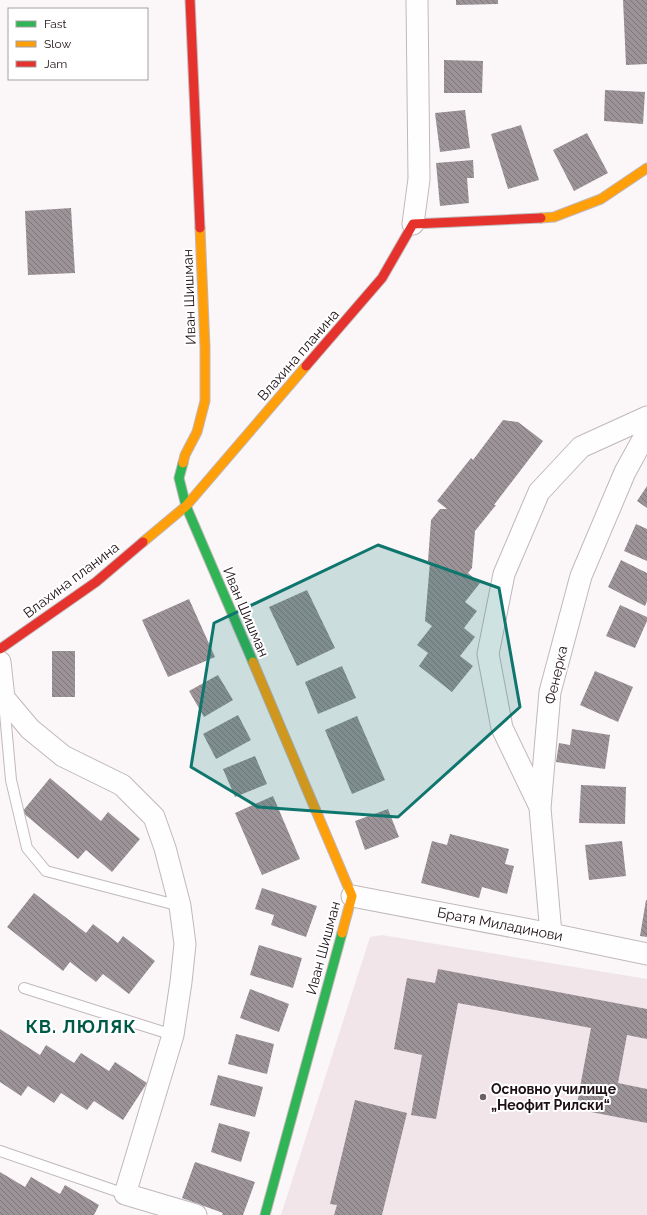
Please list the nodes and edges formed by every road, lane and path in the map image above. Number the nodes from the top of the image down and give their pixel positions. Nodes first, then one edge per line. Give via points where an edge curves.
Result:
1 (190, 0) edge
2 (417, 0) edge
3 (647, 168) edge
4 (413, 224) junction
5 (647, 417) edge
6 (647, 432) edge
7 (186, 506) junction
8 (0, 649) edge
9 (0, 662) edge
10 (4, 698) junction
11 (540, 808) junction
12 (352, 896) junction
13 (180, 906) junction
14 (551, 934) junction
15 (647, 954) edge
16 (24, 988) dead end
17 (173, 1035) junction
18 (0, 1151) edge
19 (124, 1194) junction
20 (196, 1215) edge
21 (265, 1215) edge

1 - 7 street, Иван Шишман via 206,347 205,400 197,432 185,455 179,478
2 - 4 street via 419,179
3 - 4 street via 601,199 554,218
4 - 7 street, Влахина планина via 382,278
5 - 11 street via 581,447 544,486 539,492 504,574 488,654 502,728
6 - 11 street, Фенерка via 625,472 581,576 550,692
7 - 8 street, Влахина планина via 96,582
7 - 12 street, Иван Шишман
9 - 10 street
10 - 13 street via 30,729 63,756 122,785 154,817
10 - 13 lane via 11,780 27,848 46,871
11 - 14 street, Фенерка
12 - 14 street, Братя Миладинови
12 - 21 street, Иван Шишман
13 - 17 street via 185,944
14 - 15 street, Братя Миладинови
16 - 17 lane
17 - 19 street
18 - 19 lane
19 - 20 street

